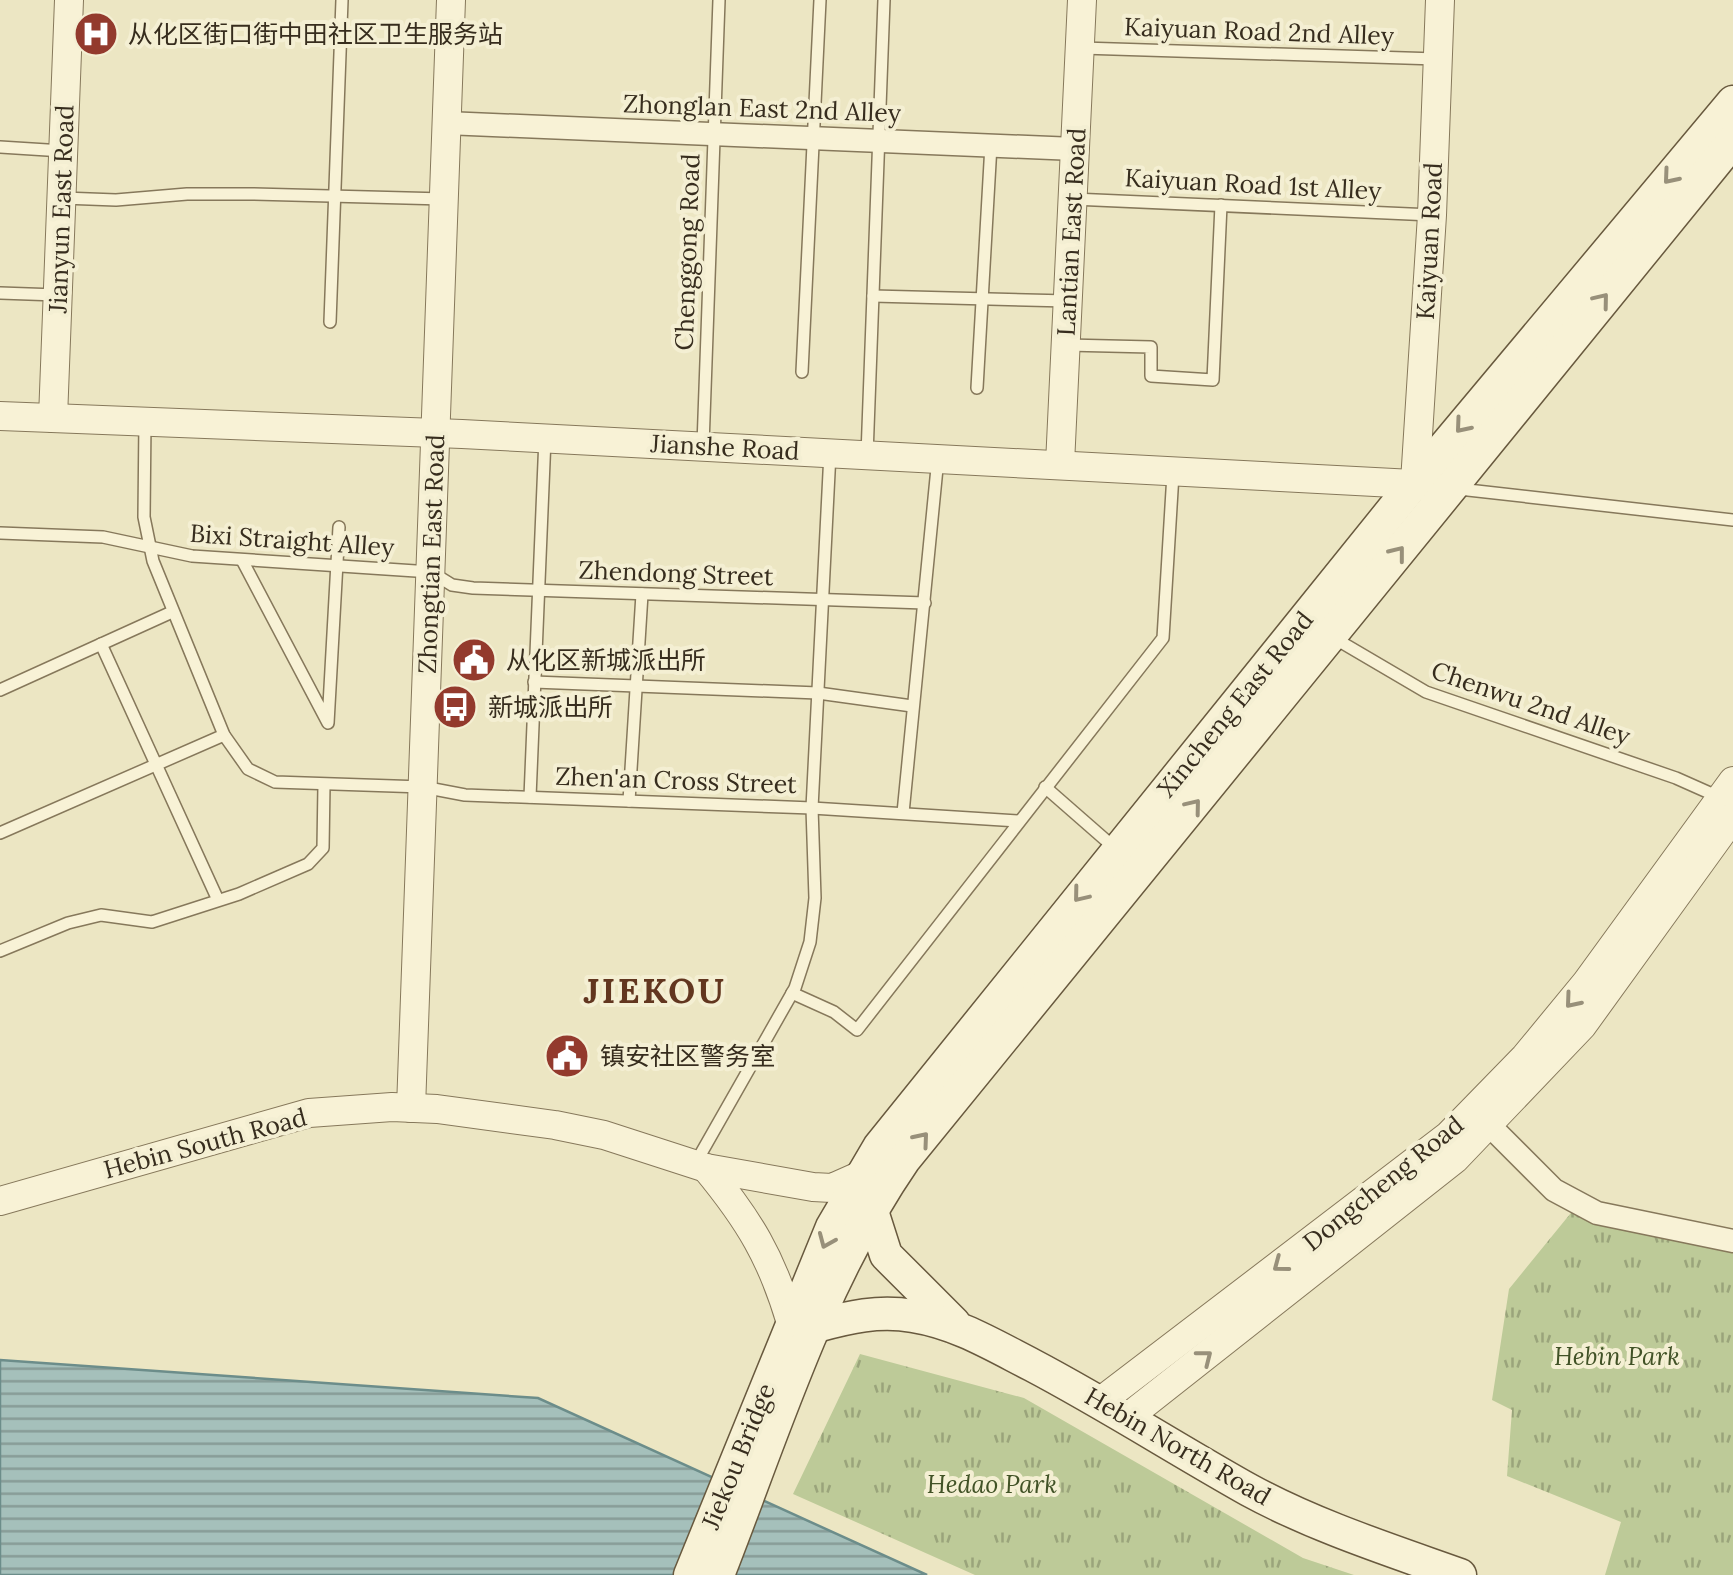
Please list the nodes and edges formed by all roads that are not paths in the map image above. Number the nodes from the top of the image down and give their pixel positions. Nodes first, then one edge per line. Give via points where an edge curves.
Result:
1 (69, 0) edge
2 (342, 0) edge
3 (451, 0) edge
4 (719, 0) edge
5 (820, 0) edge
6 (884, 0) edge
7 (1082, 0) edge
8 (1440, 0) edge
9 (1080, 48) junction
10 (1437, 59) junction
11 (1733, 102) edge
12 (446, 123) junction
13 (714, 134) junction
14 (814, 137) junction
15 (880, 139) junction
16 (1733, 140) edge
17 (991, 145) junction
18 (0, 147) edge
19 (1075, 149) junction
20 (63, 151) junction
21 (335, 196) junction
22 (61, 198) junction
23 (444, 199) junction
24 (1072, 199) junction
25 (1222, 206) junction
26 (1432, 215) junction
27 (0, 293) edge
28 (57, 295) junction
29 (873, 296) junction
30 (983, 299) junction
31 (1068, 301) junction
32 (330, 322) dead end
33 (1066, 345) junction
34 (802, 372) dead end
35 (977, 388) dead end
36 (0, 416) edge
37 (53, 418) junction
38 (145, 421) junction
39 (436, 433) junction
40 (545, 438) junction
41 (703, 446) junction
42 (830, 453) junction
43 (867, 454) junction
44 (938, 458) junction
45 (1060, 464) junction
46 (1174, 470) junction
47 (1415, 482) junction
48 (1450, 488) junction
49 (1733, 520) edge
50 (338, 527) dead end
51 (0, 532) edge
52 (151, 550) junction
53 (242, 560) junction
54 (336, 566) junction
55 (431, 572) junction
56 (538, 591) junction
57 (642, 594) junction
58 (823, 600) junction
59 (925, 603) junction
60 (172, 612) junction
61 (1332, 637) junction
62 (101, 644) junction
63 (534, 682) junction
64 (636, 685) junction
65 (0, 690) edge
66 (818, 693) junction
67 (912, 706) junction
68 (224, 736) junction
69 (158, 764) junction
70 (324, 785) junction
71 (1045, 787) junction
72 (423, 788) junction
73 (530, 798) junction
74 (1729, 799) edge
75 (629, 801) junction
76 (812, 808) junction
77 (902, 814) junction
78 (1018, 821) junction
79 (0, 832) edge
80 (1117, 850) junction
81 (218, 900) junction
82 (0, 951) edge
83 (792, 993) junction
84 (412, 1108) junction
85 (1481, 1117) junction
86 (700, 1166) junction
87 (860, 1176) junction
88 (0, 1202) edge
89 (872, 1208) junction
90 (1733, 1241) edge
91 (958, 1326) junction
92 (800, 1333) junction
93 (1115, 1409) junction
94 (690, 1575) edge
95 (718, 1575) edge
96 (1460, 1575) edge

1 - 20 street, Jianyun East Road
2 - 21 lane
3 - 12 street, Zhongtian East Road
4 - 13 lane, Chenggong Road
5 - 14 lane
6 - 15 lane
7 - 9 street, Lantian East Road
8 - 10 street, Kaiyuan Road
9 - 10 lane, Kaiyuan Road 2nd Alley
9 - 19 street, Lantian East Road
10 - 26 street, Kaiyuan Road
11 -> 47 main road, Xincheng East Road
12 - 13 street, Zhonglan East 2nd Alley
12 - 23 street, Zhongtian East Road
13 - 14 street, Zhonglan East 2nd Alley
13 - 41 lane, Chenggong Road
14 - 15 street, Zhonglan East 2nd Alley
14 - 34 lane
15 - 17 street, Zhonglan East 2nd Alley
15 - 29 lane
48 -> 16 main road, Xincheng East Road
17 - 19 street, Zhonglan East 2nd Alley
17 - 30 lane
18 - 20 lane
19 - 24 street, Lantian East Road
20 - 22 street, Jianyun East Road
21 - 22 lane
21 - 23 lane
21 - 32 lane
22 - 28 street, Jianyun East Road
23 - 39 street, Zhongtian East Road
24 - 25 lane, Kaiyuan Road 1st Alley
24 - 31 street, Lantian East Road
25 - 26 lane, Kaiyuan Road 1st Alley
25 - 33 lane via 1214,380 1150,376 1151,348
26 - 47 street, Kaiyuan Road
27 - 28 lane
28 - 37 street, Jianyun East Road
29 - 30 lane
29 - 43 lane
30 - 31 lane
30 - 35 lane
31 - 33 street, Lantian East Road
33 - 45 street, Lantian East Road
36 - 37 street, Jianshe Road
37 - 38 street, Jianshe Road
38 - 39 street, Jianshe Road
38 - 52 lane, Zhen'an Cross Street via 144,517
39 - 40 street, Jianshe Road
39 - 55 street, Zhongtian East Road
40 - 41 street, Jianshe Road
40 - 56 lane
41 - 42 street, Jianshe Road
42 - 43 street, Jianshe Road
42 - 58 lane, Zhen'an Cross Street
43 - 44 street, Jianshe Road
44 - 45 street, Jianshe Road
44 - 59 lane
45 - 46 street, Jianshe Road
46 - 47 street, Jianshe Road
46 - 71 lane via 1162,638
47 - 48 street, Jianshe Road
47 - 80 main road, Xincheng East Road
48 - 49 lane
61 -> 48 main road, Xincheng East Road
50 - 54 lane
51 - 52 lane, Bixi Straight Alley via 103,537
52 - 53 lane, Bixi Straight Alley
52 - 60 lane, Zhen'an Cross Street
53 - 54 lane, Bixi Straight Alley
53 - 54 lane via 328,723
54 - 55 lane, Bixi Straight Alley
55 - 56 lane, Zhendong Street via 452,585
55 - 72 street, Zhongtian East Road
56 - 57 lane, Zhendong Street
56 - 63 lane
57 - 58 lane, Zhendong Street
57 - 64 lane
58 - 59 lane, Zhendong Street
58 - 66 lane, Zhen'an Cross Street
59 - 67 lane
60 - 62 lane
60 - 68 lane, Zhen'an Cross Street
61 - 74 lane, Chenwu 2nd Alley via 1426,692
89 -> 61 main road, Xincheng East Road via 904,1160
62 - 65 lane
62 - 69 lane
63 - 64 lane
63 - 73 lane
64 - 66 lane
64 - 75 lane
66 - 67 lane
66 - 76 lane, Zhen'an Cross Street
67 - 77 lane
68 - 69 lane
68 - 70 lane, Zhen'an Cross Street via 248,769 275,782
69 - 79 lane
69 - 81 lane
70 - 72 lane, Zhen'an Cross Street
70 - 81 lane via 323,848 308,864
71 - 78 lane
71 - 80 lane
72 - 73 lane, Zhen'an Cross Street
72 - 84 street, Zhongtian East Road
73 - 75 lane, Zhen'an Cross Street
74 - 85 street, Dongcheng Road via 1582,1026
75 - 76 lane, Zhen'an Cross Street
76 - 77 lane
76 - 83 lane via 815,898 810,942
77 - 78 lane
78 - 83 lane via 857,1030
80 -> 87 main road, Xincheng East Road
81 - 82 lane via 152,922 101,915
83 - 86 lane
84 - 86 street, Hebin South Road via 604,1135
84 - 88 street, Hebin South Road via 309,1112
85 - 90 street via 1554,1190 1597,1213
85 - 93 street, Dongcheng Road via 1455,1158
86 - 87 street, Hebin South Road via 832,1188
86 - 92 street via 746,1217
87 -> 92 main road, Xincheng East Road via 832,1227
89 - 91 main road, Hebin North Road via 886,1254
89 - 92 main road, Xincheng East Road
91 - 92 main road, Hebin North Road via 883,1313
91 - 93 main road, Hebin North Road
92 - 94 main road, Jiekou Bridge
92 - 95 main road, Jiekou Bridge
93 - 96 main road, Hebin North Road via 1252,1492

